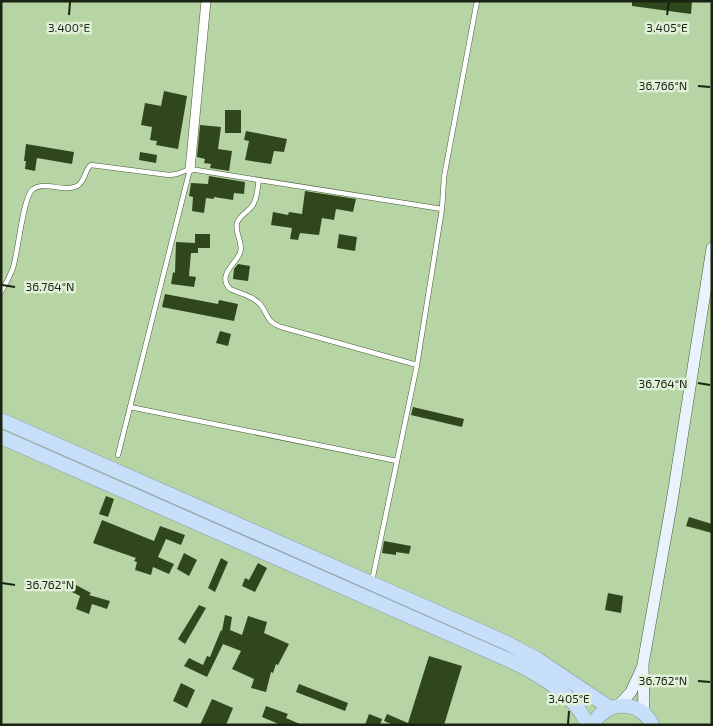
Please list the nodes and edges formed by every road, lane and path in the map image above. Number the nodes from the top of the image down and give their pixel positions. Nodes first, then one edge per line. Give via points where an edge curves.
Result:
1 (206, 1) edge
2 (477, 1) edge
3 (190, 168) junction
4 (259, 180) junction
5 (442, 209) junction
6 (712, 248) edge
7 (1, 292) edge
8 (417, 364) junction
9 (130, 407) junction
10 (1, 420) edge
11 (1, 437) edge
12 (118, 455) dead end
13 (397, 461) junction
14 (372, 583) junction
15 (643, 664) junction
16 (614, 707) junction
17 (648, 719) edge
18 (587, 725) edge
19 (593, 725) edge

1 - 3 street
2 - 5 lane via 444,177
3 - 4 lane
3 - 7 lane via 169,175 91,164 77,186 40,186 33,189 27,200 13,266
3 - 9 lane
4 - 5 lane
4 - 8 lane via 254,203 236,226 241,244 237,259 227,270 227,286 257,301 267,319 275,325
5 - 8 lane
6 - 15 main road
8 - 13 lane
9 - 12 lane
9 - 13 lane
10 - 14 highway
11 - 18 highway via 513,662 566,696
13 - 14 lane
14 - 16 highway via 513,646
15 - 16 main road via 631,692
15 - 17 main road
16 - 17 highway via 636,708
16 - 19 highway via 601,713

